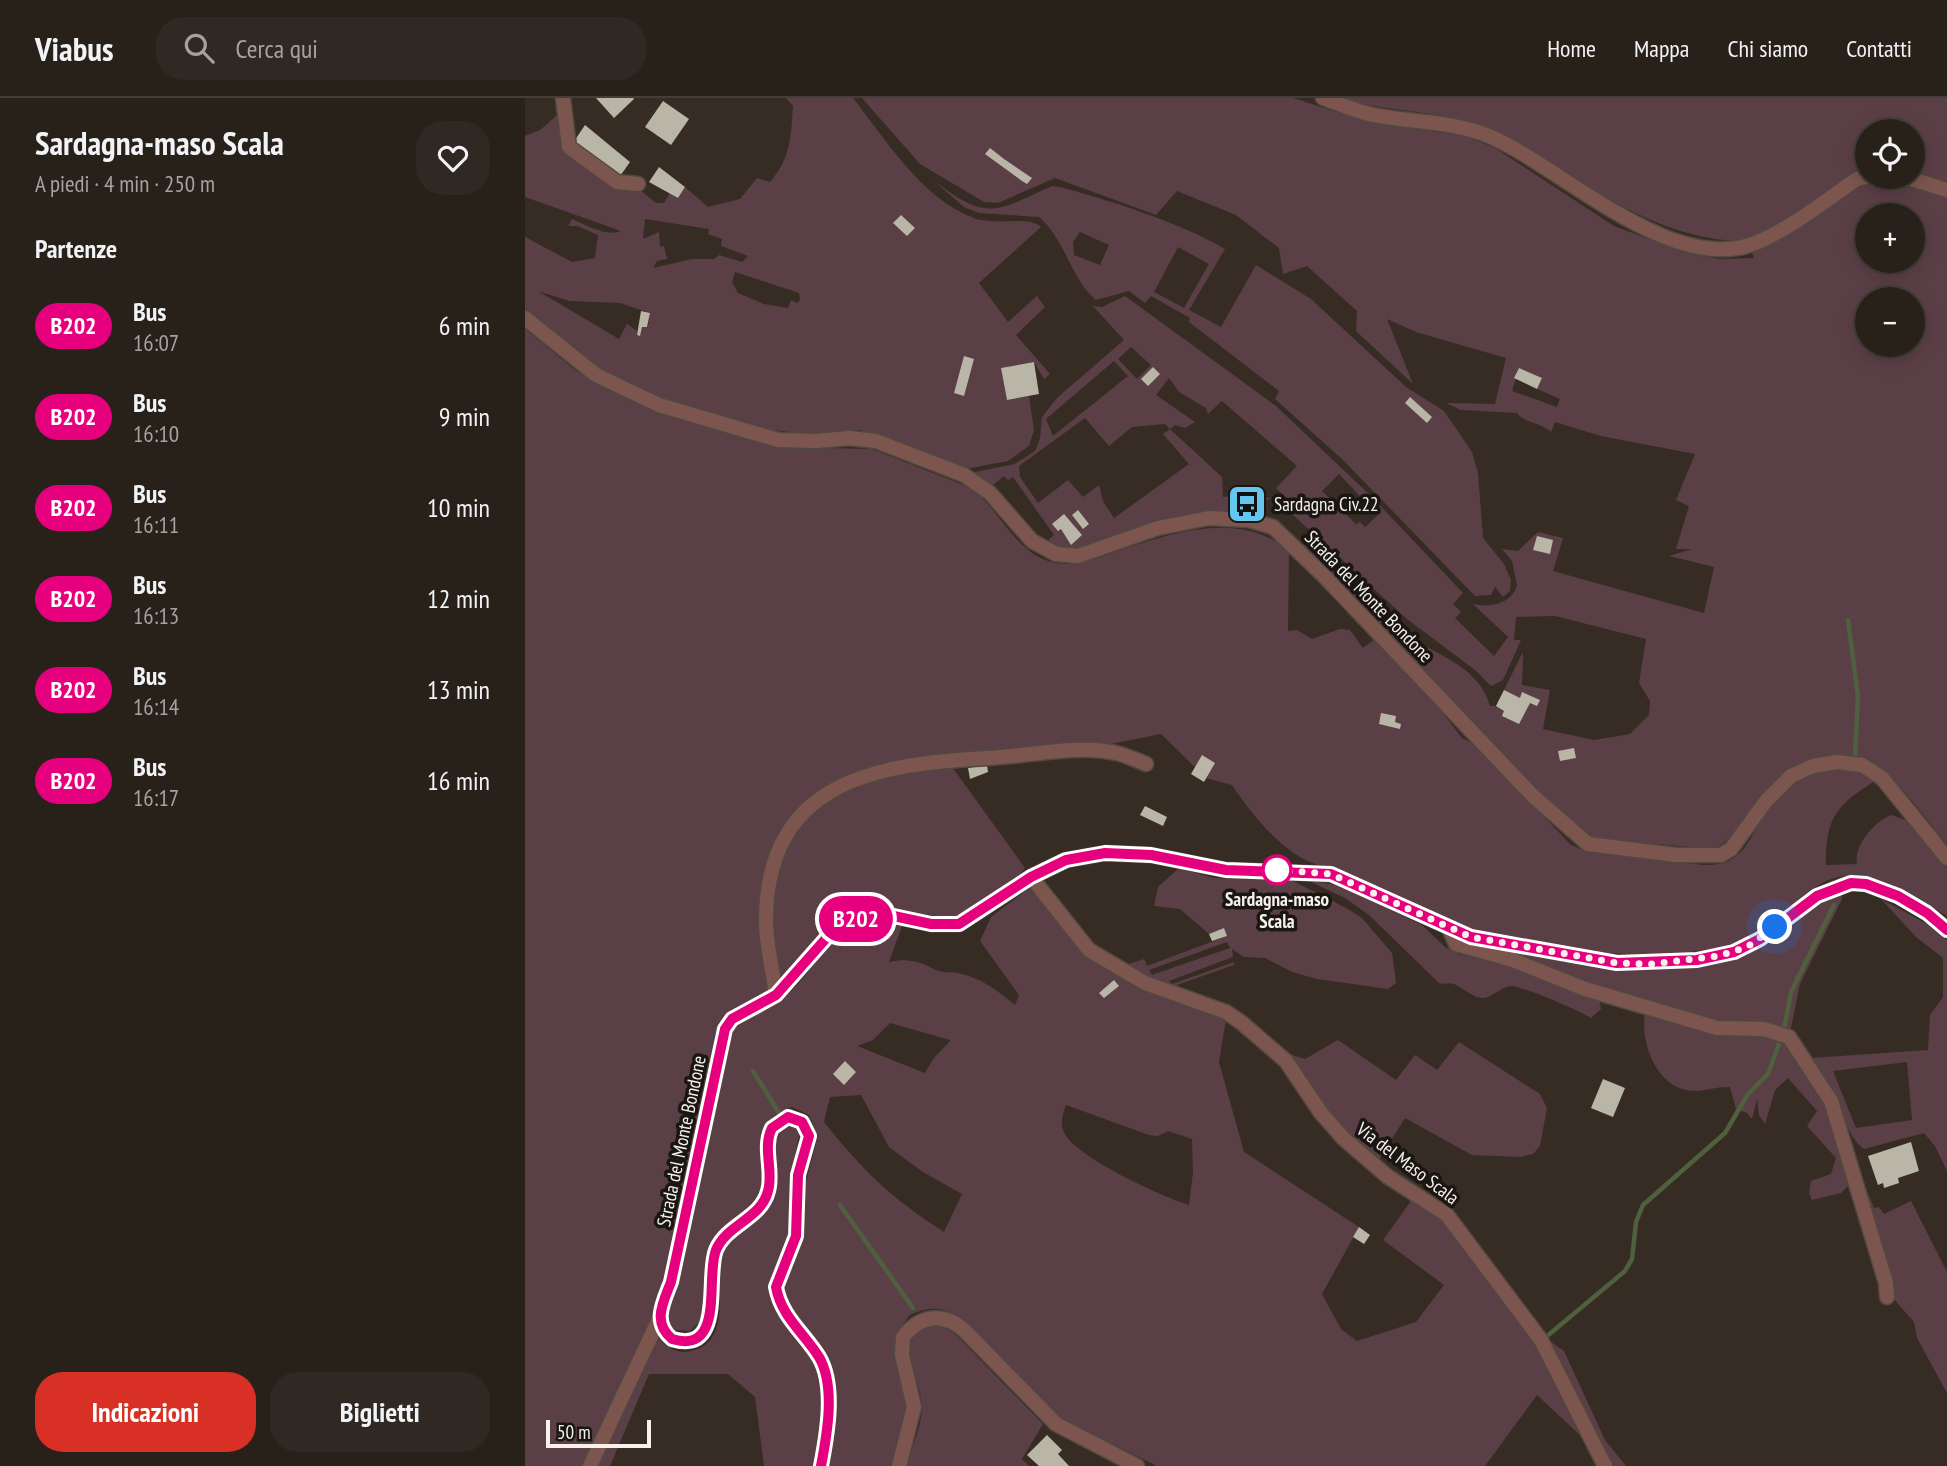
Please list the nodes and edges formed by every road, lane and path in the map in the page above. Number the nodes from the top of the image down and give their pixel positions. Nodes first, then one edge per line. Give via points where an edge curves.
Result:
1 (562, 98) edge
2 (1323, 98) edge
3 (1855, 180) edge
4 (1925, 183) edge
5 (638, 184) dead end
6 (1947, 190) edge
7 (525, 318) edge
8 (1146, 764) dead end
9 (1947, 858) edge
10 (1031, 877) junction
11 (1449, 928) junction
12 (1947, 930) edge
13 (776, 995) junction
14 (1887, 1297) dead end
15 (659, 1319) junction
16 (590, 1466) edge
17 (821, 1466) edge
18 (899, 1466) edge
19 (1137, 1466) edge
20 (1605, 1466) edge

1 - 5 street via 569,147 617,181
2 - 3 street via 1367,113 1451,125 1489,136 1649,230 1717,249 1759,242
4 - 6 street
7 - 9 street, Strada del Monte Bondone via 596,374 659,405 778,440 876,441 964,475 990,493 1032,541 1056,554 1078,556 1158,528 1209,518 1249,520 1273,527 1533,796 1587,844 1677,855 1721,855 1731,849 1791,776 1837,762 1862,765 1882,778
8 - 13 street via 1116,753 1089,751 957,759 861,779 811,802 785,836 773,865 766,922
10 - 11 street, Strada del Monte Bondone via 1066,860 1105,853 1151,855 1226,870 1331,874
10 - 13 street, Strada del Monte Bondone via 959,924 931,924 889,915 860,917 837,926
10 - 20 street, Via del Maso Scala via 1089,950 1145,983 1226,1012 1243,1023 1286,1061 1343,1138 1387,1176 1447,1215 1541,1340
11 - 12 street, Strada del Monte Bondone via 1520,947 1617,963 1697,960 1747,947 1817,896 1851,883 1898,896
11 - 14 street via 1456,944 1513,960 1585,989 1717,1028 1783,1034 1831,1101
13 - 15 street, Strada del Monte Bondone via 732,1019 725,1029
15 - 16 street, Strada del Monte Bondone
15 - 17 street via 672,1339 690,1341 703,1332 712,1304 716,1251 727,1233 756,1212 768,1191 767,1144 772,1128 788,1117 802,1122 809,1136 798,1175 796,1236 776,1287 783,1309 825,1372
18 - 19 street via 914,1406 902,1355 903,1336 916,1323 936,1318 950,1320 964,1330 1056,1424

